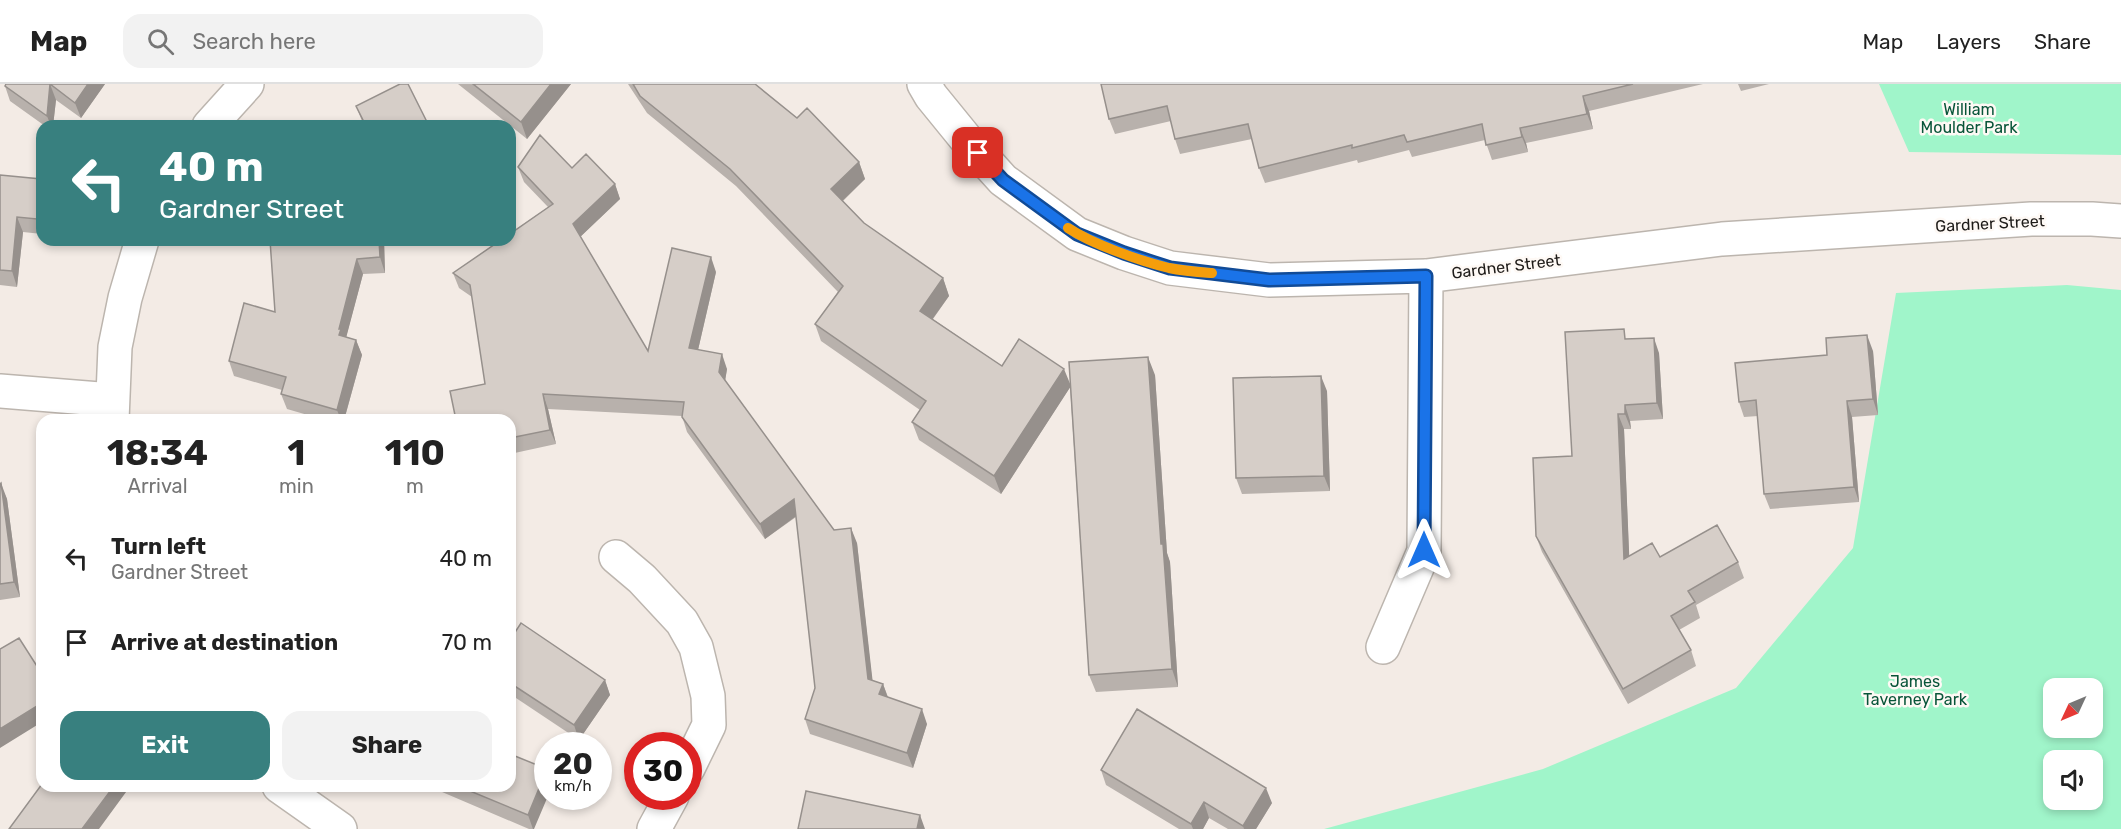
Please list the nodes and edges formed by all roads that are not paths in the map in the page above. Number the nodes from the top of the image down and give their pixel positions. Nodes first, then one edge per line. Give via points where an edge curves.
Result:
1 (247, 84) edge
2 (924, 84) edge
3 (214, 120) edge
4 (2121, 221) edge
5 (140, 246) edge
6 (1426, 276) junction
7 (0, 391) edge
8 (112, 410) edge
9 (616, 557) dead end
10 (1383, 647) dead end
11 (702, 739) edge
12 (288, 792) edge
13 (664, 810) edge
14 (340, 829) edge
15 (654, 829) edge

1 - 3 street
2 - 6 street, Gardner Street via 966,140 1003,180 1077,234 1124,253 1170,268 1269,280
4 - 6 street, Gardner Street via 2031,219 1722,239
5 - 8 street via 115,347
6 - 10 street via 1424,550
7 - 8 street
9 - 11 street via 682,622 696,647 708,696 709,725
12 - 14 street
13 - 15 street

